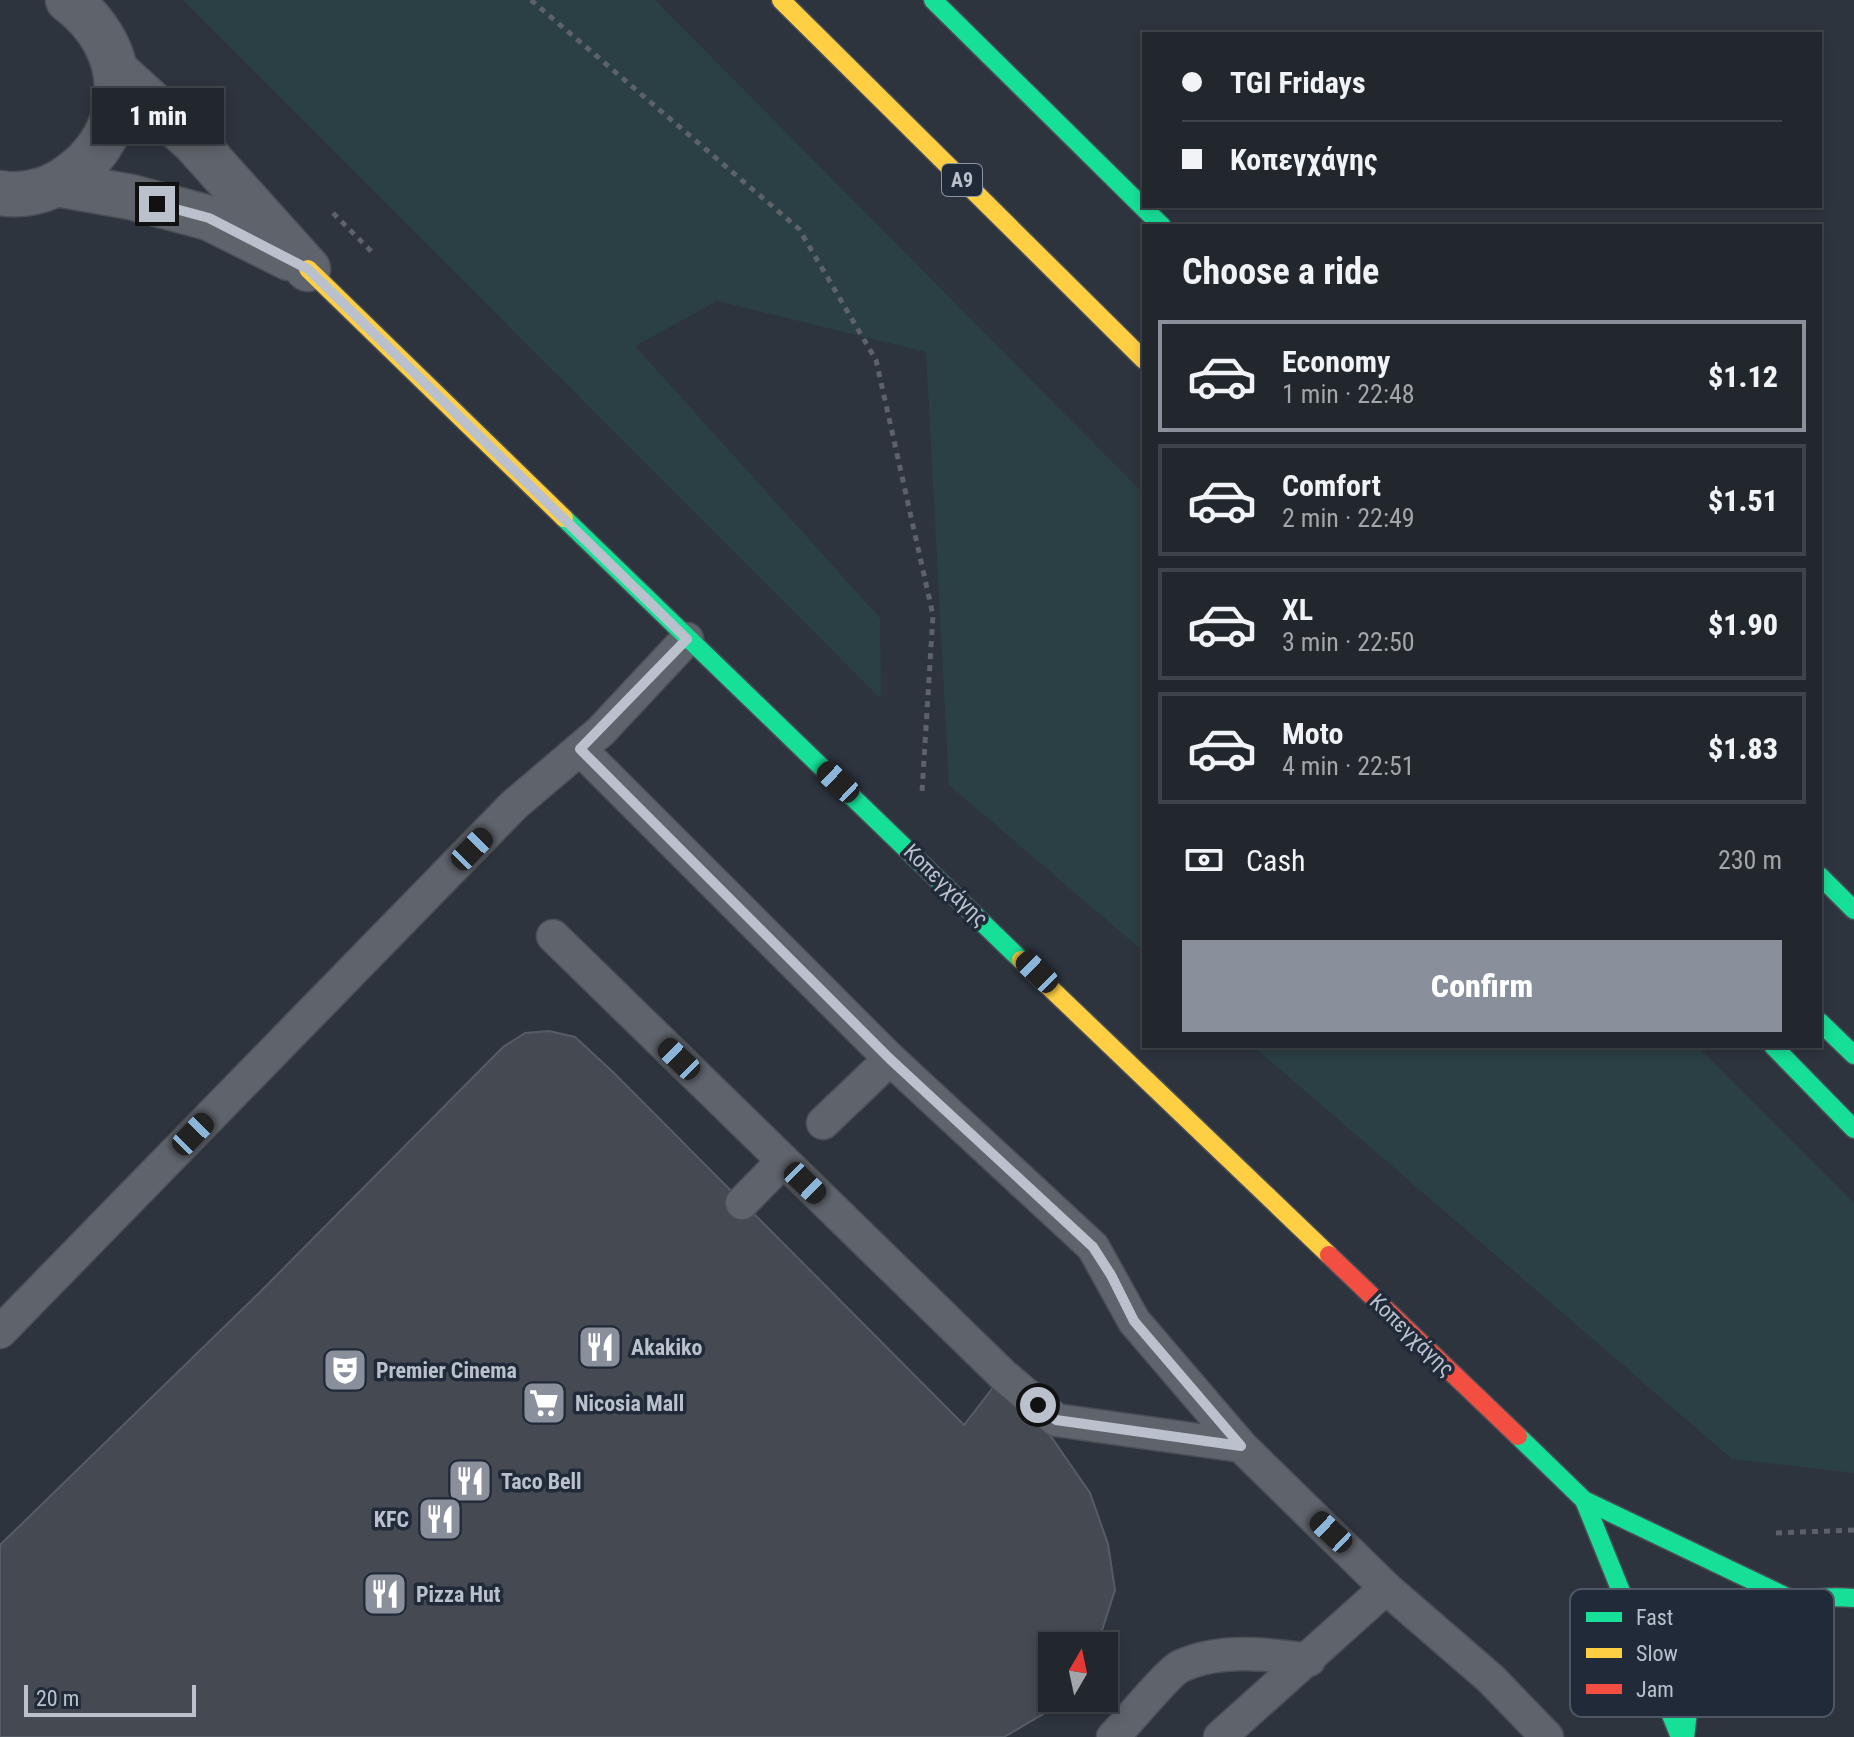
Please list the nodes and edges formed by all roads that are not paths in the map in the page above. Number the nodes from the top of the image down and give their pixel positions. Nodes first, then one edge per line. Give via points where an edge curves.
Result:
1 (68, 0) edge
2 (781, 0) edge
3 (933, 0) edge
4 (116, 71) junction
5 (57, 184) junction
6 (0, 193) edge
7 (1142, 206) edge
8 (1144, 208) edge
9 (1160, 224) edge
10 (308, 269) junction
11 (1142, 358) edge
12 (687, 639) junction
13 (580, 749) junction
14 (1822, 878) edge
15 (1854, 910) edge
16 (553, 936) dead end
17 (1822, 1024) edge
18 (1775, 1048) edge
19 (1854, 1055) edge
20 (890, 1059) junction
21 (823, 1123) dead end
22 (1854, 1129) edge
23 (783, 1161) junction
24 (742, 1203) dead end
25 (0, 1332) edge
26 (1241, 1446) junction
27 (1584, 1500) junction
28 (1386, 1588) junction
29 (1621, 1589) edge
30 (1770, 1589) edge
31 (1834, 1595) edge
32 (1854, 1598) edge
33 (1309, 1660) junction
34 (1675, 1717) edge
35 (1687, 1717) edge
36 (1113, 1737) edge
37 (1220, 1737) edge
38 (1547, 1737) edge
39 (1683, 1737) edge

1 - 4 street via 99,28
2 - 11 main road, A9
3 - 7 main road
4 - 5 street via 117,105 106,137 86,165
4 - 10 street, Κοπεγχάγης via 194,142
5 - 6 street via 33,193
5 - 10 street, Κοπεγχάγης via 209,218
8 - 9 main road
10 - 12 main road, Κοπεγχάγης
12 - 13 lane
12 - 27 main road, Κοπεγχάγης
13 - 20 lane
13 - 25 lane via 514,805
14 - 15 main road
16 - 23 lane
17 - 19 main road
18 - 22 main road
20 - 21 lane
20 - 26 lane via 1093,1247 1134,1321
23 - 24 lane
23 - 26 lane via 1056,1420
26 - 28 lane
27 - 29 main road, Κοπεγχάγης
27 - 30 main road, Κοπεγχάγης
28 - 33 lane
28 - 38 lane via 1491,1679
31 - 32 main road
33 - 36 lane via 1267,1654 1223,1656 1179,1666
33 - 37 lane
34 - 39 main road, Κοπεγχάγης
35 - 39 main road

